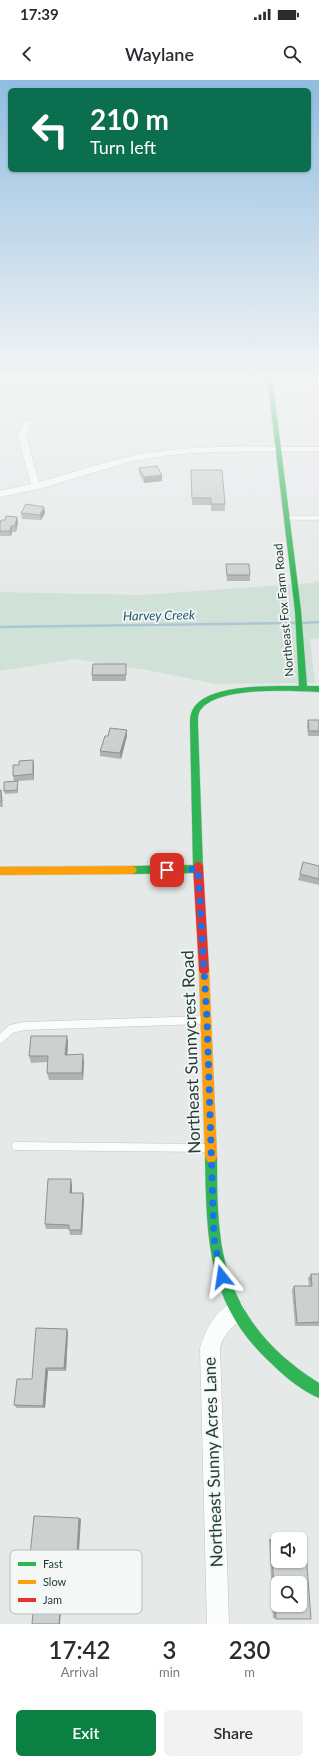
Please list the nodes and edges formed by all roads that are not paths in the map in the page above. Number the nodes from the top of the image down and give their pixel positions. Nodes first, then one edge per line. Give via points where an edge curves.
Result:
1 (25, 448) edge
2 (278, 449) junction
3 (319, 449) edge
4 (36, 487) junction
5 (0, 494) edge
6 (287, 518) junction
7 (319, 518) edge
8 (303, 689) junction
9 (319, 689) edge
10 (198, 869) junction
11 (0, 871) edge
12 (207, 1020) junction
13 (0, 1039) edge
14 (16, 1146) dead end
15 (210, 1148) junction
16 (236, 1310) junction
17 (319, 1391) edge
18 (218, 1624) edge

1 - 4 street
2 - 3 street
2 - 4 street via 221,449 165,453 115,463
2 - 6 street, Northeast Fox Farm Road
4 - 5 street
6 - 7 lane
6 - 8 street, Northeast Fox Farm Road via 298,611
8 - 9 street
8 - 10 street, Northeast Fox Farm Road via 217,694 199,705 194,722
10 - 11 street
10 - 12 street, Northeast Sunnycrest Road
12 - 13 lane via 24,1026 11,1029
12 - 15 street, Northeast Sunnycrest Road
14 - 15 lane
15 - 16 street, Northeast Sunnycrest Road via 214,1239 226,1289
16 - 17 street, Northeast Sunnycrest Road via 253,1337 279,1364
16 - 18 street, Northeast Sunny Acres Lane via 220,1323 213,1334 210,1348

